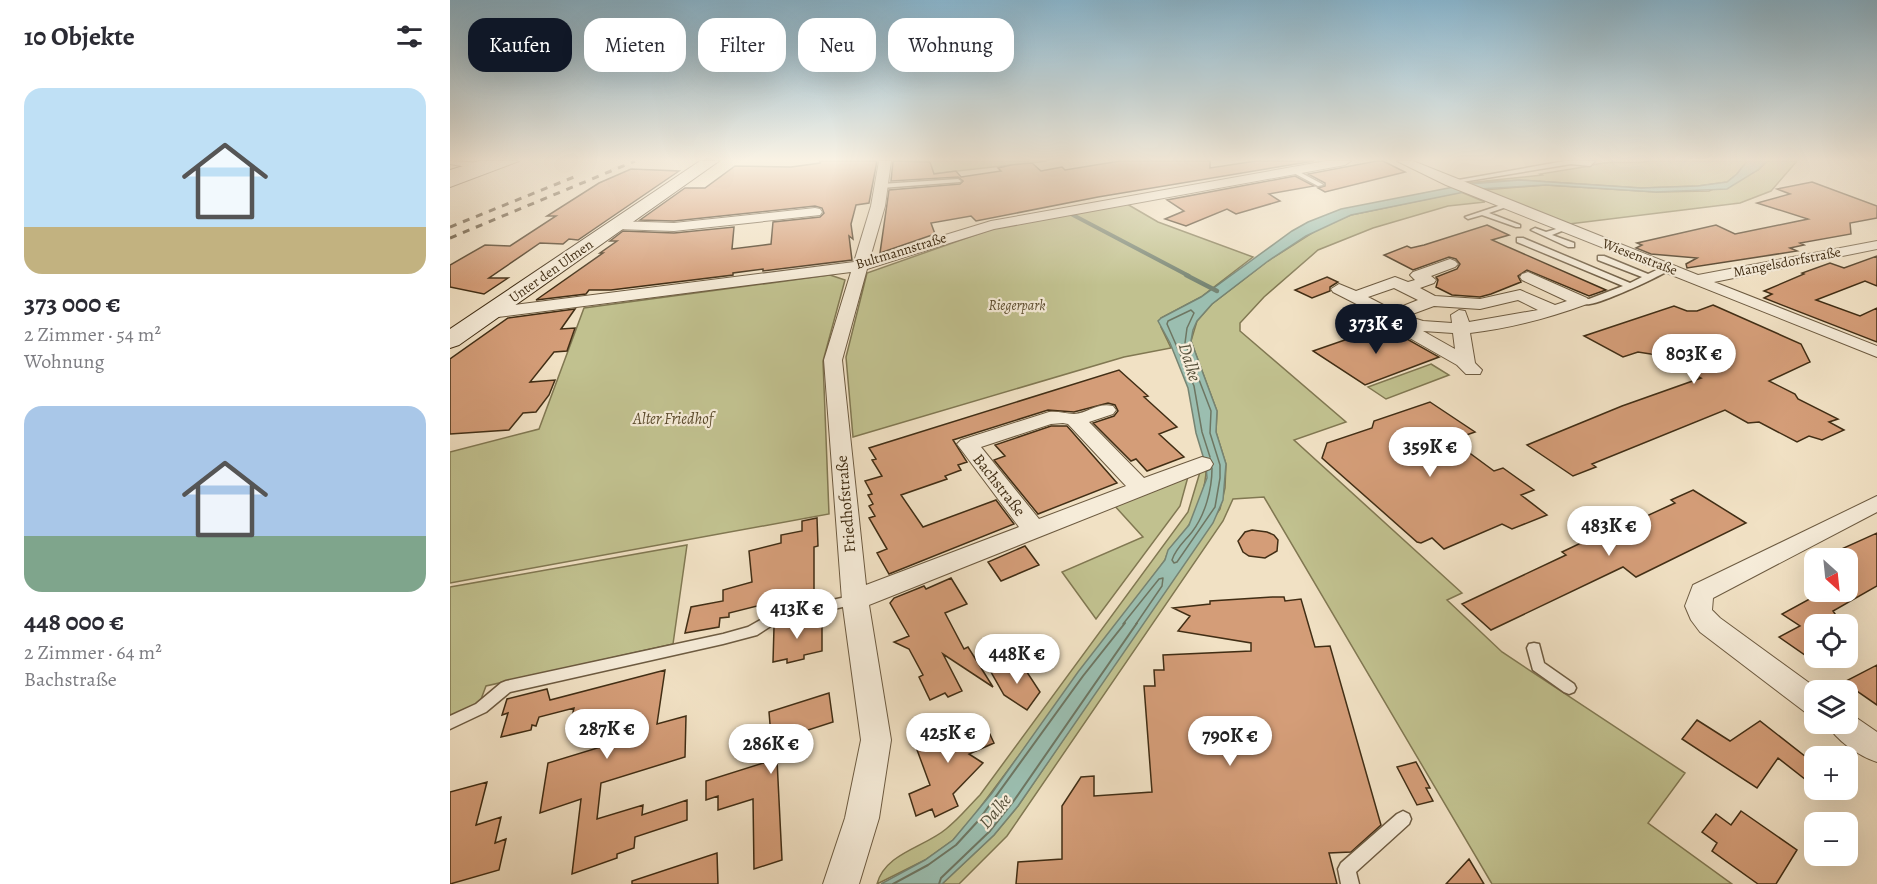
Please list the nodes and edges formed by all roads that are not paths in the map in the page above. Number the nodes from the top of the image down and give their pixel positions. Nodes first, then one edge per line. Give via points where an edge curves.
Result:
1 (650, 202) edge
2 (879, 202) edge
3 (1115, 202) edge
4 (1501, 202) edge
5 (1508, 205) junction
6 (815, 213) dead end
7 (1484, 213) junction
8 (1468, 217) dead end
9 (616, 225) junction
10 (1518, 226) dead end
11 (1565, 228) junction
12 (1535, 230) dead end
13 (1546, 235) junction
14 (1520, 240) dead end
15 (1571, 245) dead end
16 (1877, 245) edge
17 (1601, 258) dead end
18 (1450, 264) dead end
19 (862, 266) junction
20 (1668, 268) junction
21 (1528, 277) dead end
22 (1648, 277) junction
23 (1698, 280) junction
24 (1546, 285) junction
25 (1630, 286) junction
26 (1407, 288) junction
27 (1339, 289) dead end
28 (1520, 295) junction
29 (1356, 296) junction
30 (1462, 296) junction
31 (1432, 301) junction
32 (1581, 301) junction
33 (490, 313) junction
34 (1553, 314) junction
35 (450, 317) edge
36 (1392, 319) junction
37 (1460, 328) junction
38 (450, 340) edge
39 (1877, 352) edge
40 (1106, 410) dead end
41 (1076, 420) junction
42 (1202, 464) dead end
43 (1141, 488) junction
44 (1877, 502) edge
45 (1034, 530) junction
46 (855, 600) junction
47 (1534, 648) dead end
48 (1569, 688) dead end
49 (1804, 695) edge
50 (450, 723) edge
51 (1857, 734) edge
52 (1877, 749) edge
53 (1403, 819) dead end
54 (841, 884) edge
55 (1350, 884) edge

1 - 9 main road, Unter den Ulmen
2 - 19 street, Friedhofstraße
3 - 19 street, Bultmannstraße via 991,225
4 - 5 street, Wiesenstraße
5 - 7 lane
5 - 11 street, Wiesenstraße
6 - 9 street via 674,228
7 - 8 lane
7 - 10 lane
9 - 33 main road, Unter den Ulmen
11 - 13 lane
11 - 20 street, Wiesenstraße
12 - 13 lane
13 - 15 lane
14 - 25 lane
16 - 23 street, Mangelsdorfstraße
17 - 22 lane
18 - 26 street via 1418,275 1428,280
19 - 33 street, Bultmannstraße
19 - 46 street, Friedhofstraße via 833,360
20 - 22 lane
20 - 23 street, Wiesenstraße
21 - 24 street
22 - 25 lane
23 - 39 street, Wiesenstraße
24 - 28 street
24 - 32 street
25 - 32 lane via 1590,302
26 - 29 street via 1395,282
26 - 31 street
27 - 29 street
28 - 30 street via 1485,303
28 - 34 street
29 - 36 street
30 - 31 street
30 - 37 street
31 - 36 street
32 - 34 street
33 - 35 main road
33 - 38 main road, Unter den Ulmen
34 - 37 street via 1508,326
36 - 37 street
36 - 37 street via 1469,366
40 - 41 street, Bachstraße
41 - 43 street
41 - 45 street, Bachstraße via 1049,418 968,444
42 - 43 street, Bachstraße
43 - 45 street, Bachstraße
44 - 49 street via 1702,592 1697,603 1699,613 1710,625
45 - 46 street, Bachstraße
46 - 50 lane via 773,618 752,631 723,639 506,687 481,708
46 - 54 street, Friedhofstraße via 876,740 862,818
47 - 48 lane via 1538,666
51 - 52 street
53 - 55 lane via 1347,870

